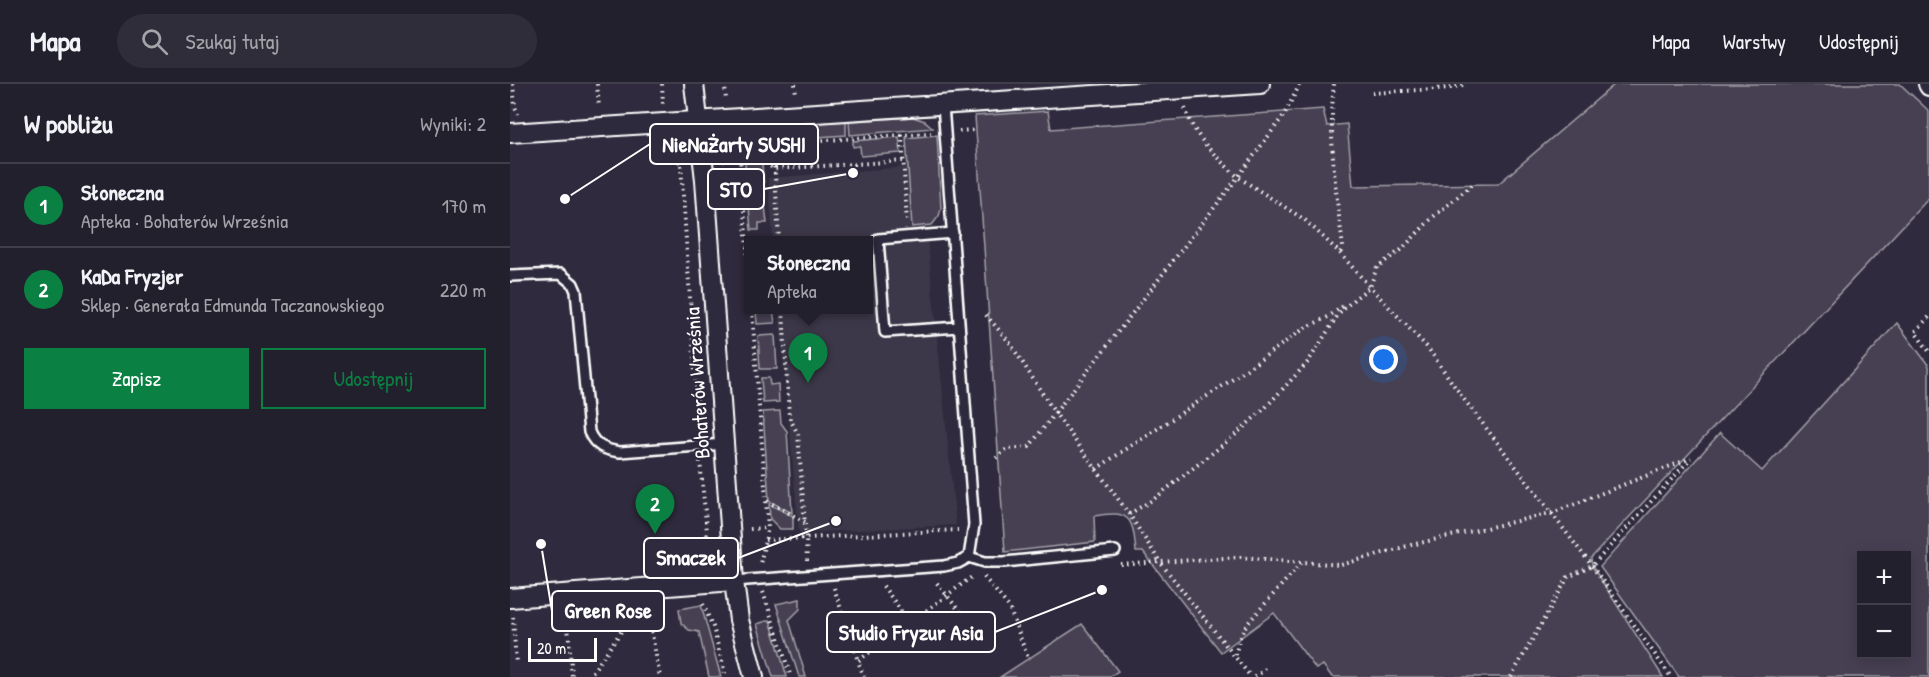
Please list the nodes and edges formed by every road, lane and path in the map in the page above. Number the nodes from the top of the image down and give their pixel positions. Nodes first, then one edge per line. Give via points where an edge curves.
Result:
1 (597, 84) edge
2 (662, 84) edge
3 (694, 84) edge
4 (725, 84) edge
5 (1260, 84) edge
6 (1300, 84) edge
7 (1334, 84) edge
8 (1466, 84) edge
9 (1180, 89) junction
10 (1063, 91) edge
11 (1372, 93) dead end
12 (943, 105) junction
13 (726, 107) dead end
14 (664, 111) dead end
15 (599, 112) dead end
16 (698, 121) junction
17 (974, 130) dead end
18 (945, 132) junction
19 (510, 133) edge
20 (902, 135) junction
21 (729, 138) dead end
22 (773, 143) junction
23 (738, 146) junction
24 (903, 161) junction
25 (681, 164) dead end
26 (774, 169) junction
27 (1238, 177) junction
28 (1472, 185) dead end
29 (953, 233) junction
30 (746, 236) edge
31 (778, 236) edge
32 (908, 237) junction
33 (1340, 252) junction
34 (510, 276) edge
35 (1370, 287) junction
36 (1354, 299) junction
37 (752, 314) edge
38 (783, 314) edge
39 (986, 315) dead end
40 (1929, 317) edge
41 (959, 327) junction
42 (1929, 351) edge
43 (1055, 412) junction
44 (724, 444) junction
45 (701, 446) junction
46 (996, 458) dead end
47 (1096, 469) junction
48 (766, 501) junction
49 (1129, 513) junction
50 (1552, 513) junction
51 (805, 522) junction
52 (974, 530) junction
53 (707, 532) dead end
54 (806, 538) junction
55 (765, 540) junction
56 (1114, 551) dead end
57 (969, 557) junction
58 (1303, 561) junction
59 (1160, 562) junction
60 (1116, 566) dead end
61 (1592, 566) junction
62 (807, 576) junction
63 (971, 576) junction
64 (984, 576) junction
65 (992, 576) dead end
66 (962, 577) dead end
67 (944, 578) dead end
68 (762, 579) junction
69 (734, 581) junction
70 (892, 582) dead end
71 (846, 586) dead end
72 (947, 595) junction
73 (510, 598) edge
74 (699, 600) dead end
75 (656, 607) dead end
76 (637, 609) dead end
77 (961, 613) dead end
78 (567, 614) dead end
79 (513, 617) dead end
80 (909, 623) junction
81 (918, 634) dead end
82 (1235, 656) junction
83 (1028, 658) dead end
84 (858, 661) junction
85 (516, 664) dead end
86 (1268, 667) dead end
87 (572, 677) edge
88 (589, 677) edge
89 (659, 677) edge
90 (726, 677) edge
91 (754, 677) edge
92 (791, 677) edge
93 (864, 677) edge
94 (1251, 677) edge
95 (1256, 677) edge
96 (1511, 677) edge
97 (1671, 677) edge

1 - 15 path
2 - 14 path
3 - 16 street, Bohaterów Września
4 - 13 path
5 - 9 street
6 - 27 path via 1284,116
7 - 33 path via 1331,115 1343,247
8 - 11 path
9 - 10 street
9 - 27 path via 1193,128
10 - 12 street
12 - 16 street
12 - 18 lane
16 - 19 street
16 - 44 street, Bohaterów Września
17 - 18 path
18 - 20 path
18 - 29 lane
20 - 22 path
20 - 24 path
21 - 23 path
22 - 23 path
22 - 26 path
23 - 26 path
23 - 30 path
24 - 26 path
24 - 32 path
25 - 45 path
26 - 31 path
27 - 33 path via 1305,220
27 - 43 path
28 - 35 path via 1377,267
29 - 32 lane
29 - 41 lane
32 - 41 lane via 878,239 885,332
33 - 35 path
34 - 45 lane via 561,273 573,284 589,432 597,445 620,452
35 - 36 path
35 - 50 path via 1428,348
36 - 47 path
36 - 49 path via 1338,315 1308,362 1265,408 1154,500
37 - 48 path
38 - 51 path via 789,417 798,434
39 - 43 path via 1010,343
40 - 42 path via 1915,332
41 - 52 lane
43 - 46 path via 1029,447 1007,449
43 - 47 path
44 - 45 lane
44 - 69 street, Bohaterów Września
45 - 53 path
47 - 49 path
48 - 51 path
48 - 55 path
49 - 59 path
50 - 58 path via 1341,565
50 - 61 path
50 - 61 path via 1691,458
51 - 54 path
52 - 54 path
52 - 57 lane
54 - 55 path
54 - 62 path
55 - 68 path via 760,563
56 - 57 lane via 1004,562
57 - 62 lane via 944,566
58 - 59 path via 1240,556
58 - 82 path via 1248,623
59 - 60 path
59 - 82 path
61 - 96 path via 1568,577
61 - 97 path
62 - 68 lane
63 - 64 path
63 - 66 path
63 - 72 path
64 - 65 path
64 - 83 path via 1009,607
67 - 72 path via 934,579
68 - 69 lane
68 - 92 path via 764,599
69 - 73 street
69 - 91 street, Bohaterów Września via 739,620
70 - 80 path via 881,582
71 - 84 path via 834,587
72 - 77 path
72 - 80 path
74 - 90 path via 709,616
75 - 89 path via 645,608
76 - 88 path
78 - 87 path
79 - 85 path
80 - 81 path
80 - 84 path
82 - 94 path
84 - 93 path
86 - 95 path

